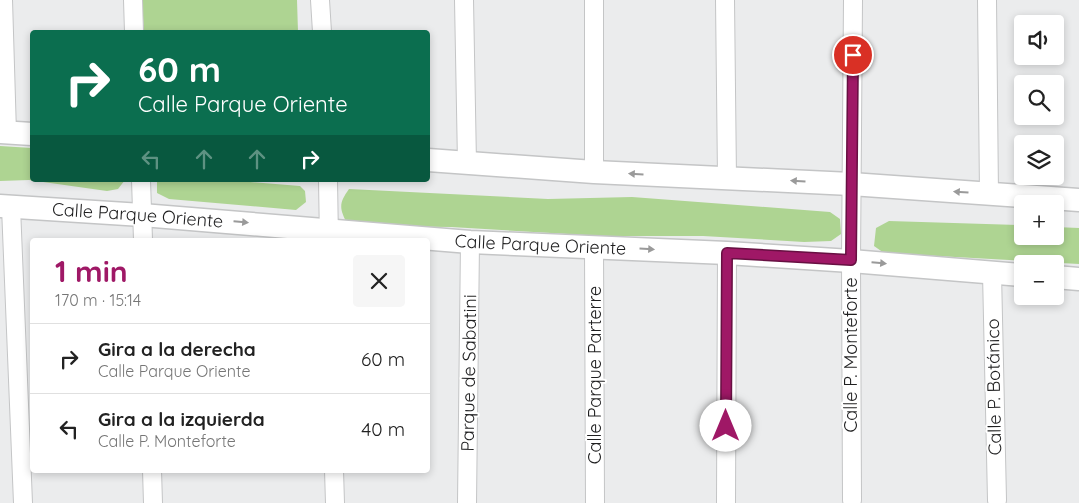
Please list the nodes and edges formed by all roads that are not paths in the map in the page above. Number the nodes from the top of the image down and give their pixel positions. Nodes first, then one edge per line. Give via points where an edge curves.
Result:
1 (3, 0) edge
2 (132, 0) edge
3 (320, 0) edge
4 (464, 0) edge
5 (594, 0) edge
6 (725, 0) edge
7 (853, 0) edge
8 (987, 0) edge
9 (134, 30) edge
10 (322, 30) edge
11 (4, 133) edge
12 (30, 134) edge
13 (430, 160) edge
14 (467, 163) junction
15 (594, 172) junction
16 (727, 178) junction
17 (141, 182) edge
18 (328, 182) edge
19 (851, 184) junction
20 (989, 194) junction
21 (1079, 200) edge
22 (6, 207) edge
23 (142, 215) junction
24 (329, 235) edge
25 (143, 238) edge
26 (389, 238) edge
27 (430, 240) edge
28 (470, 242) junction
29 (594, 247) junction
30 (727, 253) junction
31 (851, 260) junction
32 (992, 273) junction
33 (1014, 274) edge
34 (1064, 278) edge
35 (1079, 279) edge
36 (152, 473) edge
37 (334, 473) edge
38 (852, 500) dead end
39 (997, 500) dead end
40 (23, 503) edge
41 (153, 503) edge
42 (335, 503) edge
43 (467, 503) edge
44 (595, 503) edge
45 (726, 503) edge

1 - 11 street
2 - 9 street
3 - 10 street
4 - 14 street
5 - 15 street
6 - 16 street
7 - 19 street, Calle P. Monteforte
8 - 20 street
11 - 12 street
13 - 14 street
14 - 15 street
16 -> 15 street
19 -> 16 street
17 - 23 street
18 - 24 street
20 -> 19 street
19 - 31 street, Calle P. Monteforte
20 - 21 street
22 - 23 street, Calle Parque Oriente
22 - 40 street
23 -> 24 street, Calle Parque Oriente
23 - 25 street
24 - 26 street, Calle Parque Oriente
27 - 28 street, Calle Parque Oriente
28 - 29 street, Calle Parque Oriente
28 - 43 street, Parque de Sabatini
29 -> 30 street, Calle Parque Oriente
29 - 44 street, Calle Parque Parterre
30 - 31 street, Calle Parque Oriente
30 - 45 street
31 -> 32 street, Calle Parque Oriente
31 - 38 street, Calle P. Monteforte
32 - 33 street, Calle Parque Oriente
32 - 39 street, Calle P. Botánico
34 - 35 street
36 - 41 street
37 - 42 street

